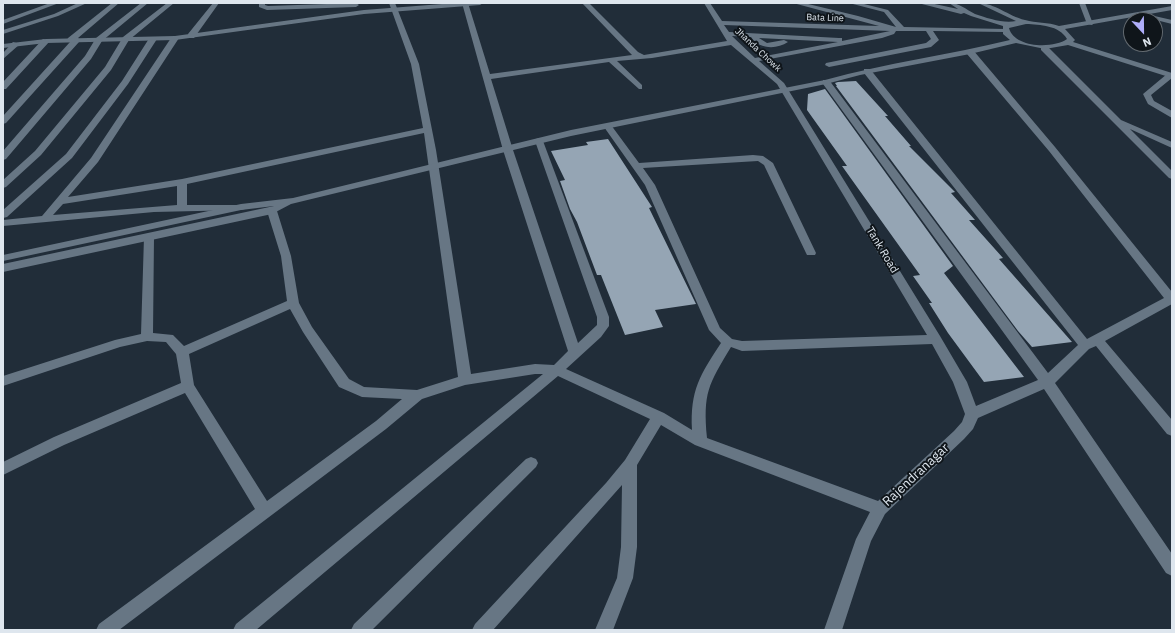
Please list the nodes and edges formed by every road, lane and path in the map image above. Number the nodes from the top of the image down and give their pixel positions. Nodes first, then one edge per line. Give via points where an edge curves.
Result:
1 (56, 3) edge
2 (84, 3) edge
3 (116, 3) edge
4 (145, 3) edge
5 (171, 3) edge
6 (216, 3) edge
7 (262, 3) edge
8 (298, 3) edge
9 (465, 3) edge
10 (480, 3) edge
11 (586, 3) edge
12 (707, 3) edge
13 (796, 3) edge
14 (852, 3) edge
15 (921, 3) edge
16 (952, 3) edge
17 (981, 3) edge
18 (1082, 3) edge
19 (355, 4) edge
20 (317, 6) junction
21 (394, 6) edge
22 (1172, 8) edge
23 (364, 12) junction
24 (973, 15) junction
25 (3, 22) edge
26 (1026, 22) junction
27 (1123, 22) edge
28 (720, 23) junction
29 (1090, 24) junction
30 (1006, 28) junction
31 (1058, 28) junction
32 (898, 29) junction
33 (928, 29) junction
34 (3, 32) edge
35 (726, 34) junction
36 (191, 36) junction
37 (1068, 37) junction
38 (175, 38) junction
39 (126, 39) junction
40 (153, 39) junction
41 (74, 40) junction
42 (100, 40) junction
43 (46, 41) junction
44 (857, 41) junction
45 (1016, 41) junction
46 (733, 42) junction
47 (16, 44) junction
48 (3, 46) edge
49 (1044, 48) junction
50 (970, 52) junction
51 (640, 56) junction
52 (3, 57) edge
53 (754, 60) junction
54 (612, 61) junction
55 (829, 65) dead end
56 (863, 72) junction
57 (1171, 74) edge
58 (487, 77) junction
59 (826, 82) junction
60 (3, 87) edge
61 (639, 87) dead end
62 (782, 87) junction
63 (1172, 115) edge
64 (1114, 118) junction
65 (3, 121) edge
66 (608, 126) junction
67 (428, 130) junction
68 (571, 133) junction
69 (539, 141) junction
70 (1172, 145) edge
71 (508, 150) junction
72 (3, 157) edge
73 (637, 166) junction
74 (433, 167) junction
75 (1172, 176) edge
76 (182, 182) junction
77 (3, 185) edge
78 (293, 201) junction
79 (59, 202) junction
80 (241, 207) junction
81 (182, 209) junction
82 (272, 211) junction
83 (3, 215) edge
84 (44, 220) junction
85 (3, 223) edge
86 (149, 237) junction
87 (811, 253) dead end
88 (3, 258) edge
89 (3, 268) edge
90 (1172, 299) edge
91 (293, 303) junction
92 (147, 337) junction
93 (936, 339) junction
94 (1096, 339) junction
95 (728, 342) junction
96 (1085, 346) junction
97 (182, 352) junction
98 (575, 352) junction
99 (557, 370) junction
100 (465, 380) junction
101 (3, 381) edge
102 (1047, 382) junction
103 (188, 386) junction
104 (417, 395) junction
105 (972, 414) junction
106 (660, 417) junction
107 (1172, 430) edge
108 (700, 441) junction
109 (530, 463) dead end
110 (630, 464) junction
111 (3, 469) edge
112 (880, 509) junction
113 (264, 510) junction
114 (1172, 568) edge
115 (105, 630) edge
116 (242, 630) edge
117 (360, 630) edge
118 (482, 630) edge
119 (604, 630) edge
120 (833, 630) edge

1 - 25 street
2 - 34 street
3 - 41 street
4 - 42 street
5 - 39 street
6 - 36 street
7 - 20 street via 263,7
8 - 20 street
9 - 10 street
9 - 21 street
9 - 58 street
11 - 51 street via 635,54
12 - 28 street, Jhanda Chowk
13 - 32 street
14 - 32 street via 886,12
15 - 24 street
16 - 24 street
17 - 26 street
18 - 29 street
19 - 20 street
19 - 23 street
21 - 23 street
21 - 67 street via 415,64
22 - 29 street
23 - 36 street
24 - 30 street
26 - 30 street
26 - 31 street
27 - 37 street
28 - 32 street, Bata Line
28 - 35 street, Jhanda Chowk
29 - 31 street
30 - 33 street, Bata Line
30 - 45 street via 1007,35
31 - 37 street
32 - 33 street, Bata Line
32 - 44 street via 888,35
33 - 55 street via 935,40 928,45
35 - 44 street via 754,36 758,43 763,45 803,38
35 - 46 street, Jhanda Chowk
36 - 38 street
37 - 49 street via 1059,47
37 - 57 street
38 - 40 street
38 - 79 street via 95,160
39 - 40 street
39 - 42 street
39 - 77 street via 108,68 38,153
40 - 83 street via 125,82 69,156
41 - 42 street
41 - 43 street
41 - 65 street
42 - 72 street
43 - 47 street
43 - 60 street
44 - 53 street
45 - 49 street
45 - 50 street
46 - 51 street
46 - 53 street, Jhanda Chowk
47 - 48 street
47 - 52 street
49 - 64 street
50 - 56 street
50 - 90 street via 1052,149
51 - 54 street
53 - 62 street, Jhanda Chowk
54 - 58 street
54 - 61 street
56 - 59 street
56 - 62 street via 841,71
56 - 96 street
57 - 63 street via 1147,94 1151,102
58 - 71 street
59 - 62 street
59 - 102 street
62 - 66 street
62 - 68 street via 587,126
62 - 93 street, Tank Road
64 - 70 street
64 - 75 street
66 - 68 street
66 - 73 street
67 - 74 street
67 - 76 street
68 - 69 street
69 - 71 street
69 - 98 street via 602,317 603,326 600,330
71 - 74 street
71 - 98 street
73 - 87 street via 753,158 765,160
73 - 95 street via 662,209 715,330
74 - 78 street
74 - 100 street
76 - 79 street
76 - 81 street
78 - 80 street
78 - 82 street
79 - 84 street
80 - 81 street
80 - 88 street
81 - 84 street
82 - 86 street
82 - 91 street via 286,256
84 - 85 street
86 - 89 street
86 - 92 street
90 - 94 street
91 - 97 street
91 - 104 street via 307,329 348,386 362,392
92 - 97 street via 169,338
92 - 101 street via 119,343
93 - 95 street via 742,346
93 - 105 street, Tank Road via 960,382
94 - 96 street
94 - 107 street
95 - 108 street via 701,392
96 - 102 street
97 - 103 street
98 - 99 street
99 - 100 street via 535,369
99 - 106 street
99 - 116 street
100 - 104 street
102 - 105 street
102 - 114 street
103 - 111 street via 59,441
103 - 113 street
104 - 113 street via 381,426
105 - 112 street, Rajendranagar via 968,425 959,435
106 - 108 street
106 - 110 street
108 - 112 street
109 - 117 street
110 - 118 street
110 - 119 street via 629,547 625,578
112 - 120 street, Rajendranagar via 864,539
113 - 115 street

